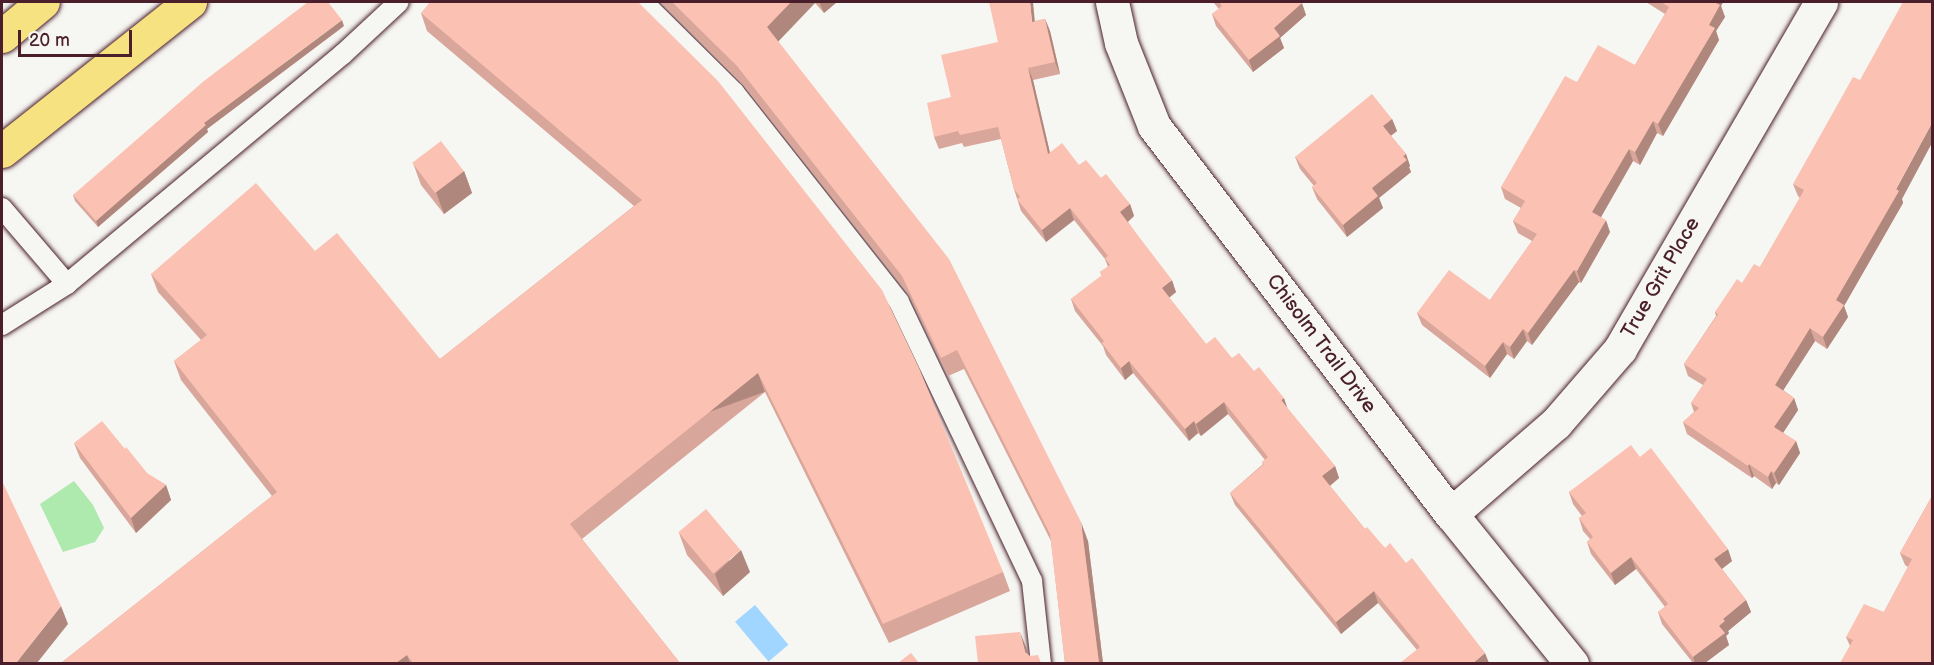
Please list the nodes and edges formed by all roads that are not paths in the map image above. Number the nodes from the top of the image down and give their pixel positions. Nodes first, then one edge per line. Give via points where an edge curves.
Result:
1 (43, 2) edge
2 (190, 2) edge
3 (399, 2) edge
4 (643, 2) edge
5 (1112, 2) edge
6 (1821, 2) edge
7 (2, 36) edge
8 (2, 151) edge
9 (2, 208) edge
10 (67, 284) junction
11 (2, 326) edge
12 (1451, 514) junction
13 (1041, 663) edge
14 (1572, 663) edge

1 - 7 main road
2 - 8 main road
3 - 10 lane via 343,54
4 - 13 lane via 734,92 899,302 1032,581
5 - 12 street, Chisolm Trail Drive via 1121,43 1154,126
6 - 12 street, True Grit Place via 1620,349 1556,423
9 - 10 lane
10 - 11 lane
12 - 14 street, Chisolm Trail Drive

